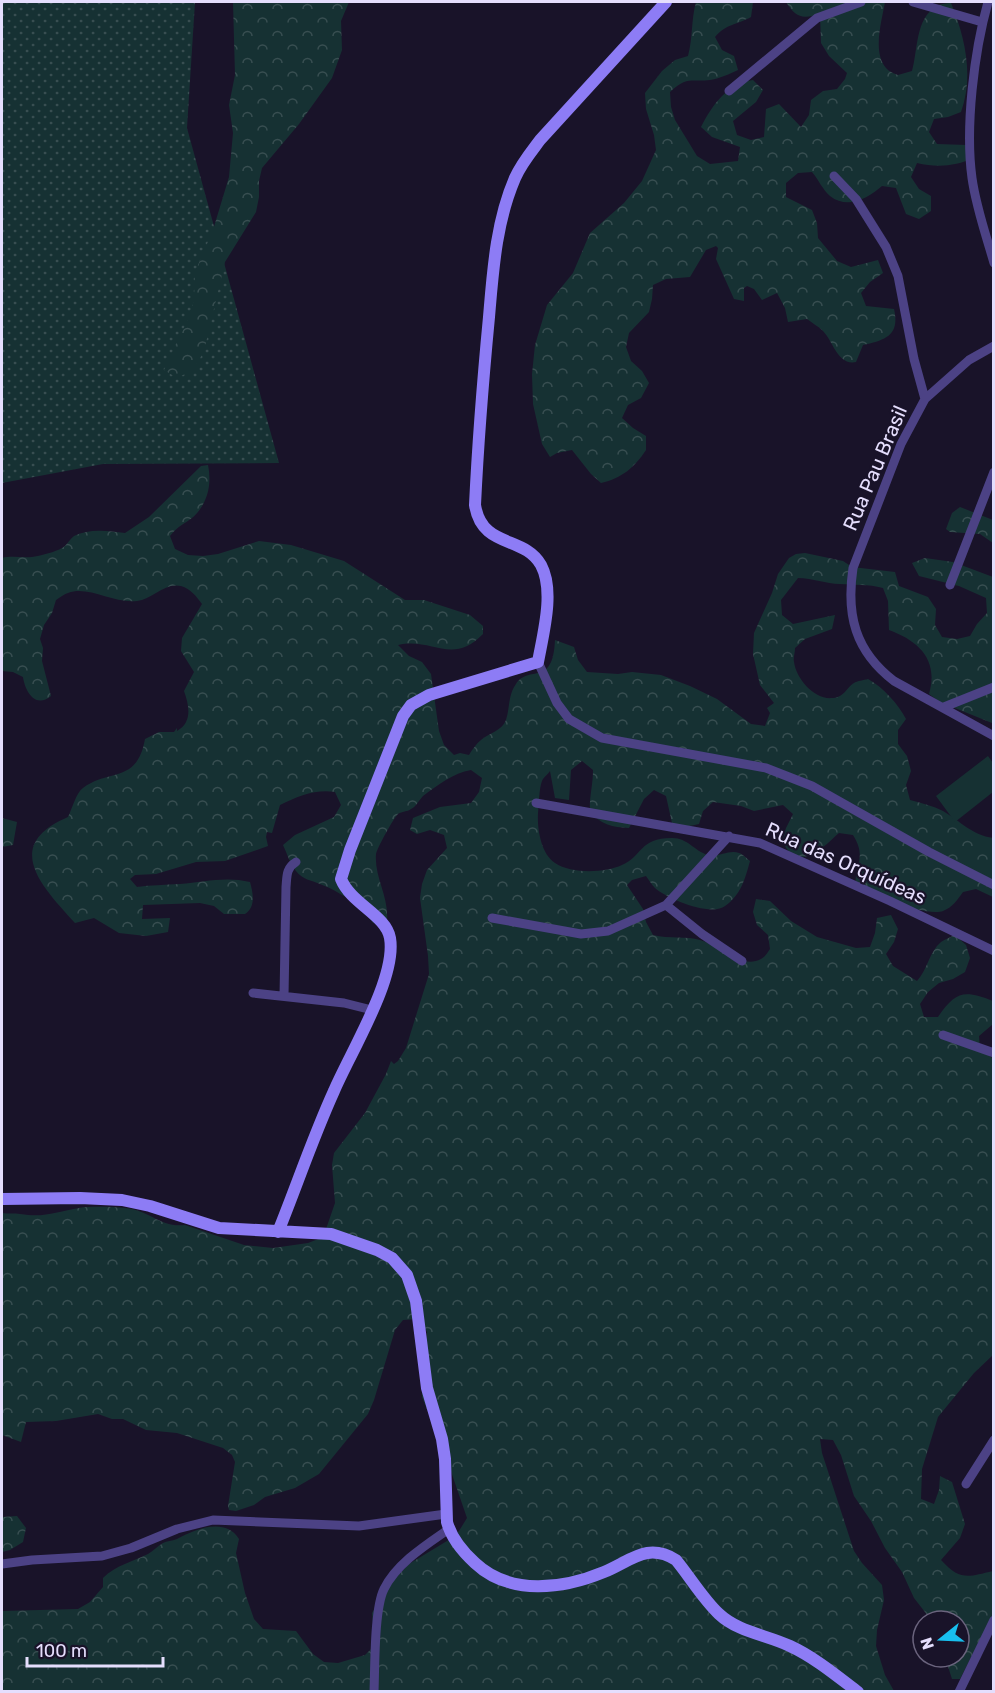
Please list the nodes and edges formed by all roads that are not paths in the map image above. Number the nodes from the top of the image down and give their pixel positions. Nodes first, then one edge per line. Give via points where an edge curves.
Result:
1 (666, 2) edge
2 (861, 2) edge
3 (913, 2) edge
4 (988, 2) edge
5 (982, 22) junction
6 (729, 91) dead end
7 (834, 176) dead end
8 (991, 242) edge
9 (993, 263) edge
10 (993, 346) edge
11 (925, 399) junction
12 (993, 472) edge
13 (950, 585) dead end
14 (538, 662) junction
15 (993, 687) edge
16 (944, 707) junction
17 (993, 736) edge
18 (536, 803) dead end
19 (729, 836) junction
20 (296, 862) dead end
21 (993, 885) edge
22 (666, 905) junction
23 (492, 918) dead end
24 (993, 951) edge
25 (742, 961) dead end
26 (253, 993) dead end
27 (284, 996) junction
28 (372, 1010) junction
29 (944, 1035) dead end
30 (993, 1053) edge
31 (2, 1199) edge
32 (278, 1232) junction
33 (993, 1440) edge
34 (966, 1484) dead end
35 (446, 1514) junction
36 (449, 1529) junction
37 (2, 1564) edge
38 (993, 1620) edge
39 (374, 1692) edge
40 (858, 1692) edge
41 (959, 1692) edge

1 - 14 main road via 540,140 523,164 505,207 496,249 475,505 479,522 486,530 522,548 540,563 547,585 547,612
2 - 6 street via 817,18
3 - 5 street
4 - 5 street
5 - 8 street via 970,136 972,179
7 - 11 street via 856,199 886,247 898,276
8 - 9 street
10 - 11 street, Rua Pau Brasil via 969,360
11 - 16 street, Rua Pau Brasil via 901,444 853,568 851,600 857,637 880,671
12 - 13 street
14 - 21 street via 569,719 602,738 775,772 812,786
14 - 28 main road via 429,695 411,705 403,716 341,879 351,896 384,924 390,937 390,960
15 - 16 street
16 - 17 street
18 - 19 street, Rua das Orquídeas
19 - 22 street
19 - 24 street, Rua das Orquídeas via 760,843
20 - 27 street via 288,870 286,887
22 - 23 street via 597,934
22 - 25 street
26 - 27 street
27 - 28 street
28 - 32 main road via 333,1092
29 - 30 street
31 - 32 main road via 122,1200 219,1228
32 - 35 main road via 331,1234 392,1258 407,1275 416,1301 427,1388 445,1459
33 - 34 street
35 - 36 main road
35 - 37 street via 359,1526 213,1520 102,1556
36 - 39 street via 421,1548 383,1590
36 - 40 main road via 465,1554 483,1571 525,1587 582,1579 646,1552 668,1555 729,1621 792,1647
38 - 41 street

